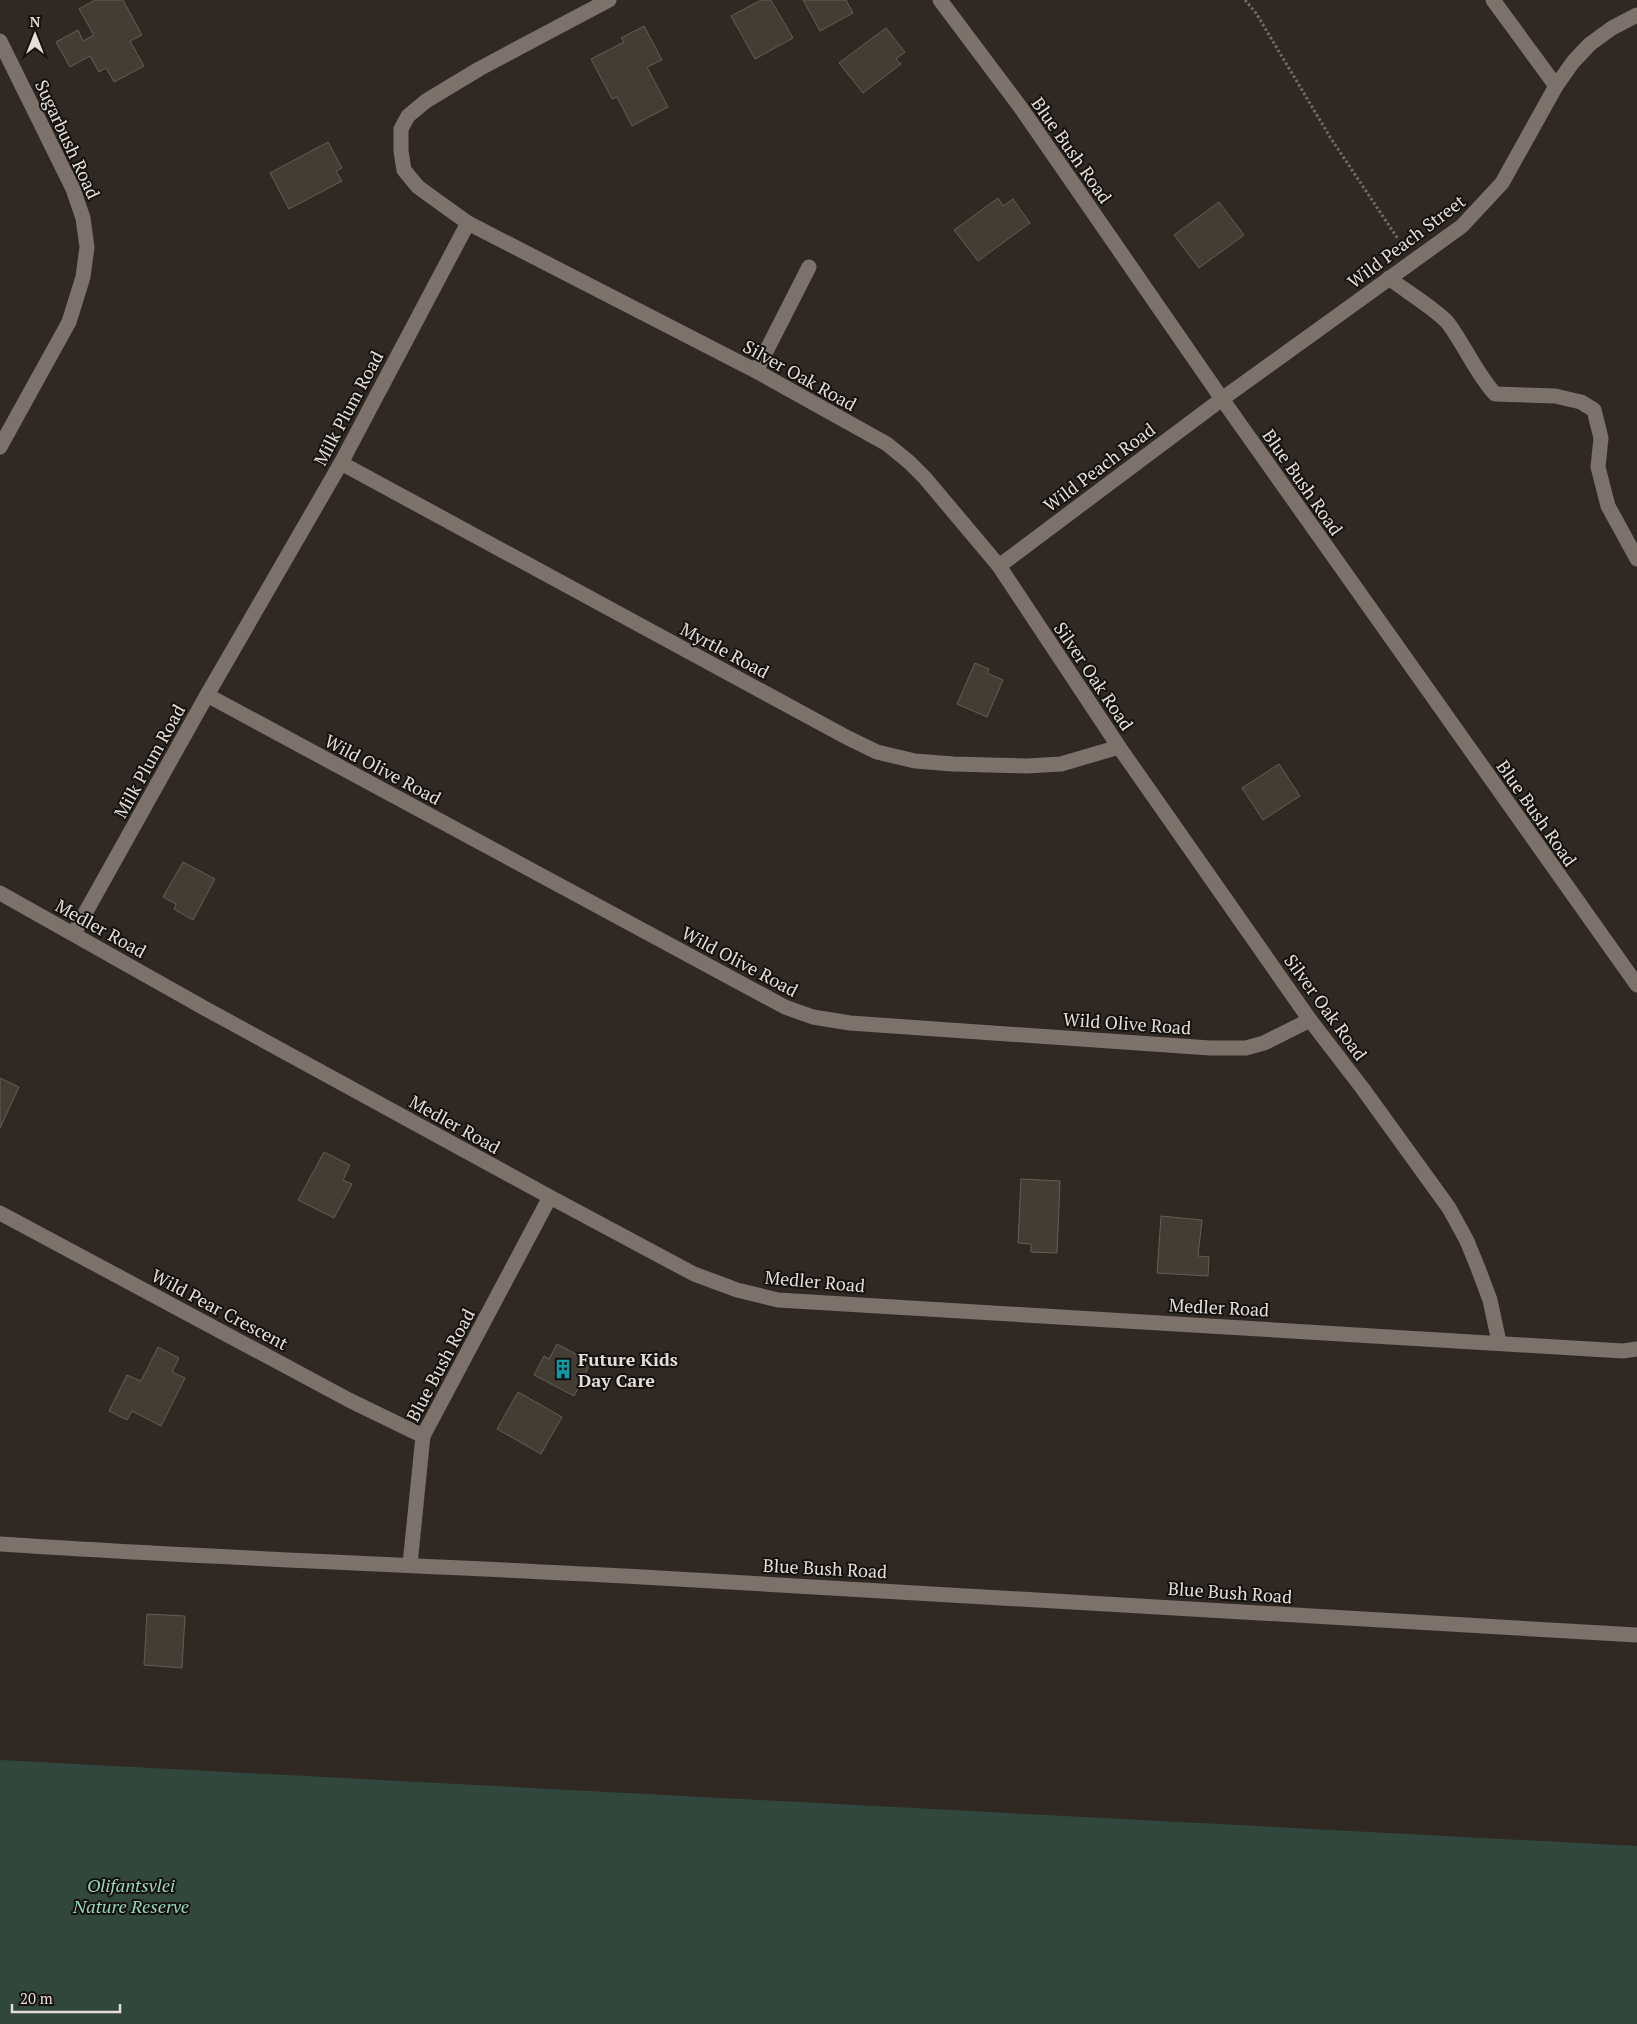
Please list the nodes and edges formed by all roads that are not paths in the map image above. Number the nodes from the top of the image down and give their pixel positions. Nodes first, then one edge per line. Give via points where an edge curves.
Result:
1 (609, 0) edge
2 (940, 0) edge
3 (1493, 0) edge
4 (1637, 15) edge
5 (0, 41) edge
6 (1556, 86) junction
7 (468, 223) junction
8 (809, 267) dead end
9 (1389, 278) junction
10 (756, 371) junction
11 (1222, 398) junction
12 (0, 447) edge
13 (341, 463) junction
14 (1637, 558) edge
15 (999, 566) junction
16 (207, 695) junction
17 (1119, 748) junction
18 (0, 893) edge
19 (74, 934) junction
20 (1637, 985) edge
21 (1310, 1020) junction
22 (550, 1197) junction
23 (0, 1212) edge
24 (1499, 1342) junction
25 (1637, 1349) edge
26 (423, 1436) junction
27 (0, 1544) edge
28 (410, 1564) junction
29 (1637, 1635) edge

1 - 7 street via 480,69 426,101 408,116 401,129 404,170 418,187
2 - 11 street, Blue Bush Road via 1021,108
3 - 6 street
4 - 6 street, Wild Peach Street via 1590,44
5 - 12 street, Sugarbush Road via 73,189 84,218 87,247 83,277 69,322
6 - 9 street, Wild Peach Street via 1502,183 1462,226
7 - 10 street, Silver Oak Road
7 - 13 street, Milk Plum Road
8 - 10 street
9 - 11 street, Wild Peach Street
9 - 14 street via 1446,321 1495,394 1555,396 1581,402 1594,410 1601,438 1598,467 1608,506
10 - 15 street, Silver Oak Road via 887,444 925,478
11 - 15 street, Wild Peach Road
11 - 20 street, Blue Bush Road
13 - 16 street, Milk Plum Road
13 - 17 street, Myrtle Road via 877,752 915,761 1027,766 1061,764
15 - 17 street, Silver Oak Road
16 - 19 street, Milk Plum Road
16 - 21 street, Wild Olive Road via 785,1007 813,1017 850,1023 1210,1048 1246,1048 1264,1043
17 - 21 street, Silver Oak Road
18 - 19 street, Medler Road
19 - 22 street, Medler Road
21 - 24 street, Silver Oak Road via 1449,1208 1467,1241 1490,1300
22 - 24 street, Medler Road via 694,1274 737,1290 778,1300
22 - 26 street, Blue Bush Road
23 - 26 street, Wild Pear Crescent via 349,1400
24 - 25 street, Medler Road via 1623,1351
26 - 28 street, Blue Bush Road
27 - 28 street via 171,1555
28 - 29 street, Blue Bush Road

